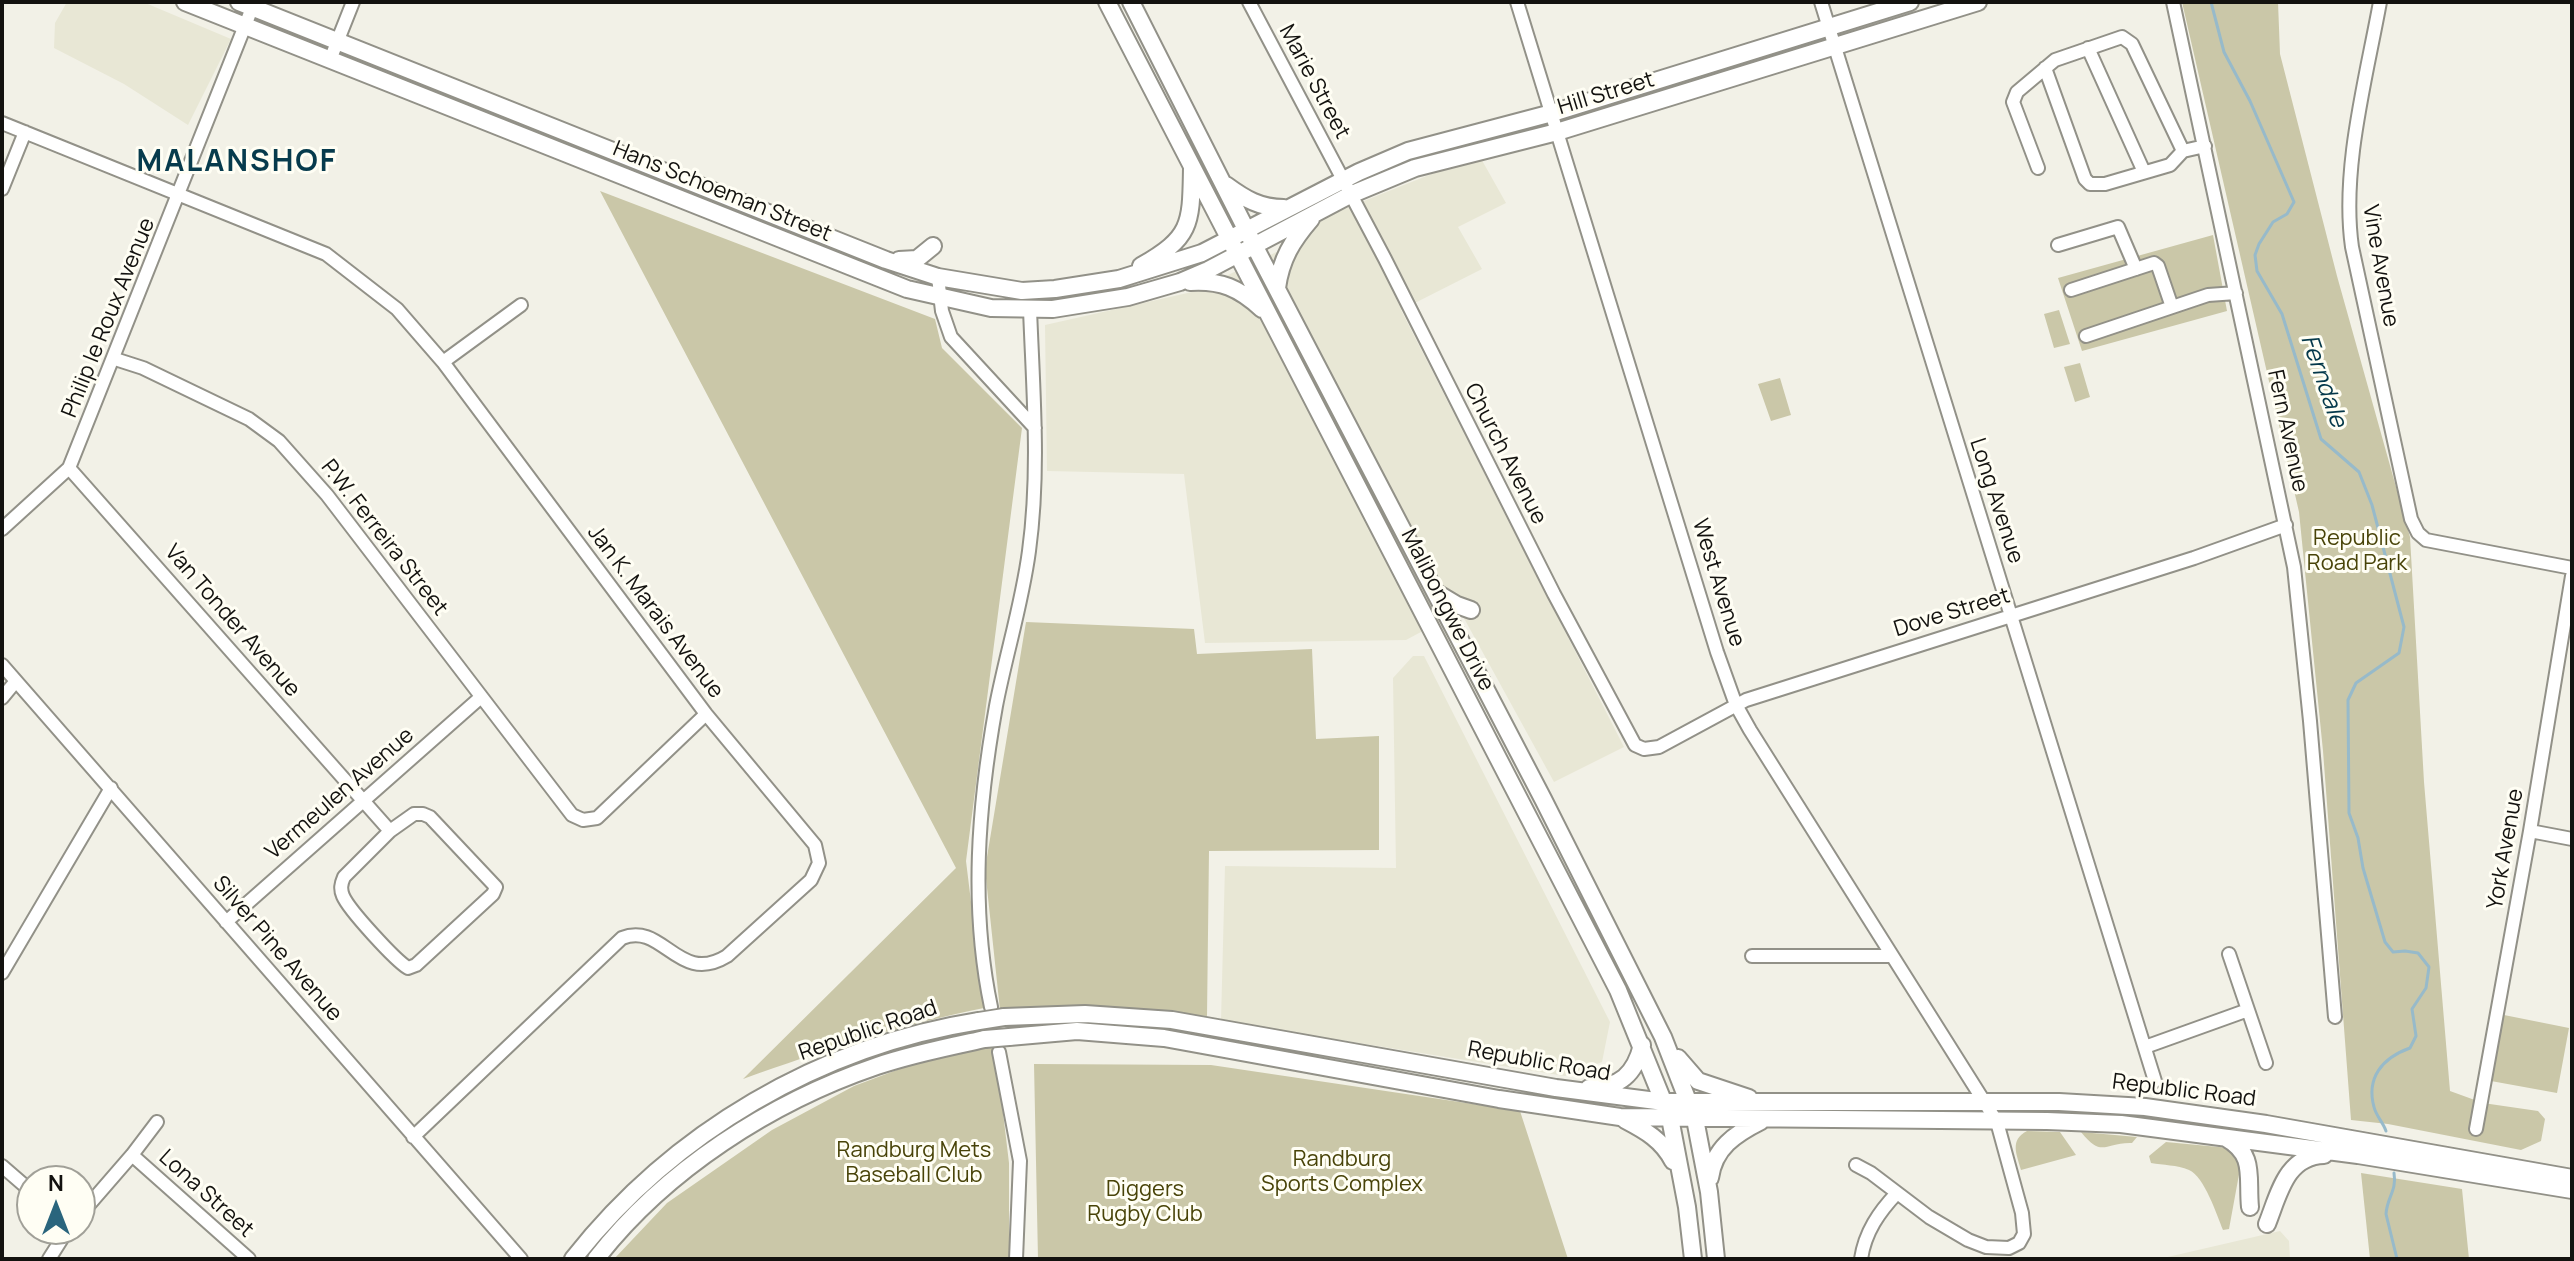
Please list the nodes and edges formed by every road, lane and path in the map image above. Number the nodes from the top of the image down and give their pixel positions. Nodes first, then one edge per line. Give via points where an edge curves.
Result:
1 (185, 2) edge
2 (353, 2) edge
3 (1107, 2) edge
4 (1131, 2) edge
5 (1249, 2) edge
6 (1517, 2) edge
7 (1821, 2) edge
8 (1910, 2) edge
9 (1978, 2) edge
10 (2173, 2) edge
11 (2380, 2) edge
12 (245, 5) edge
13 (245, 26) junction
14 (1828, 28) junction
15 (338, 42) junction
16 (1834, 46) junction
17 (2088, 48) junction
18 (330, 60) junction
19 (2045, 68) junction
20 (1552, 113) junction
21 (2, 123) edge
22 (25, 132) junction
23 (1557, 132) junction
24 (2205, 146) junction
25 (2183, 151) junction
26 (1192, 166) junction
27 (2038, 168) dead end
28 (2144, 172) junction
29 (1224, 184) junction
30 (1347, 187) junction
31 (2, 189) edge
32 (179, 195) junction
33 (1289, 208) junction
34 (1317, 212) junction
35 (1247, 229) junction
36 (1254, 245) junction
37 (2058, 245) dead end
38 (933, 246) dead end
39 (1233, 246) junction
40 (886, 260) junction
41 (2136, 269) junction
42 (938, 277) junction
43 (1119, 279) junction
44 (1180, 282) junction
45 (1277, 288) junction
46 (2071, 290) dead end
47 (2236, 293) junction
48 (941, 298) junction
49 (521, 305) dead end
50 (2172, 307) junction
51 (1030, 309) junction
52 (1271, 319) junction
53 (2086, 336) dead end
54 (115, 359) junction
55 (443, 362) junction
56 (1035, 428) junction
57 (69, 468) junction
58 (2286, 525) junction
59 (2, 529) edge
60 (2572, 568) edge
61 (2572, 576) edge
62 (1433, 590) junction
63 (2012, 616) junction
64 (1464, 647) junction
65 (2565, 661) edge
66 (2, 665) edge
67 (16, 681) junction
68 (481, 697) junction
69 (2, 698) edge
70 (1736, 705) junction
71 (706, 714) junction
72 (1635, 745) joint
73 (111, 788) junction
74 (363, 801) junction
75 (390, 831) junction
76 (2530, 831) junction
77 (2572, 839) edge
78 (226, 922) junction
79 (2229, 954) dead end
80 (1752, 956) dead end
81 (1891, 956) junction
82 (2, 973) edge
83 (2248, 1010) junction
84 (998, 1012) junction
85 (2335, 1017) dead end
86 (1663, 1037) junction
87 (1642, 1045) junction
88 (2145, 1047) junction
89 (999, 1052) dead end
90 (2266, 1063) dead end
91 (2155, 1081) dead end
92 (1556, 1088) junction
93 (1689, 1102) junction
94 (1762, 1102) junction
95 (1984, 1103) junction
96 (1667, 1110) junction
97 (1620, 1117) junction
98 (1695, 1119) junction
99 (1763, 1120) junction
100 (157, 1122) dead end
101 (1997, 1122) junction
102 (2476, 1129) dead end
103 (2224, 1136) junction
104 (413, 1137) junction
105 (132, 1155) junction
106 (2358, 1155) junction
107 (1856, 1165) dead end
108 (2572, 1178) edge
109 (1682, 1181) junction
110 (2572, 1190) edge
111 (1709, 1192) junction
112 (1897, 1193) junction
113 (96, 1197) edge
114 (2250, 1207) dead end
115 (2267, 1224) dead end
116 (249, 1259) edge
117 (521, 1259) edge
118 (573, 1259) edge
119 (596, 1259) edge
120 (1016, 1259) edge
121 (1693, 1259) edge
122 (1716, 1259) edge
123 (1861, 1259) edge

1 - 13 main road, Hans Schoeman Street
2 - 15 street
3 - 26 main road, Malibongwe Drive
4 - 29 main road, Malibongwe Drive
5 - 30 street, Marie Street
6 - 20 street, West Avenue
7 - 14 street, Long Avenue
8 - 14 main road, Hill Street
9 - 16 main road, Hill Street
10 - 24 street, Fern Avenue
11 - 60 street, Vine Avenue via 2348,213 2409,511 2418,533 2433,542
12 - 13 street, Philip le Roux Avenue
12 - 15 main road, Hans Schoeman Street
13 - 18 main road, Hans Schoeman Street
13 - 32 street, Philip le Roux Avenue
14 - 16 street, Long Avenue
14 - 20 main road, Hill Street
15 - 18 street
15 - 40 main road, Hans Schoeman Street
16 - 23 main road, Hill Street
16 - 63 street, Long Avenue
17 - 19 street
17 - 25 street via 2129,39
17 - 28 street
18 - 48 main road, Hans Schoeman Street
19 - 27 street via 2013,102
19 - 28 street via 2085,179 2096,185
20 - 23 street, West Avenue
20 - 30 main road, Hill Street via 1408,151
21 - 22 street, Jan K. Marais Avenue
22 - 31 street
22 - 32 street, Jan K. Marais Avenue
23 - 30 main road, Hill Street
23 - 70 street, West Avenue
24 - 25 street
24 - 47 street, Fern Avenue
25 - 28 street via 2170,165
26 - 39 main road, Malibongwe Drive
26 - 43 main road via 1190,214 1183,233 1170,250
29 - 33 main road via 1256,204
29 - 35 main road, Malibongwe Drive
30 - 33 main road, Hill Street
30 - 34 main road, Hill Street
30 - 72 street, Church Avenue
32 - 54 street, Philip le Roux Avenue
32 - 55 street, Jan K. Marais Avenue via 326,254 397,309
33 - 35 main road, Hill Street
34 - 36 main road, Hill Street
34 - 45 main road via 1287,250
35 - 36 main road, Malibongwe Drive
35 - 39 main road, Hans Schoeman Street
36 - 39 main road, Hans Schoeman Street
36 - 45 main road, Malibongwe Drive
37 - 41 street via 2118,227
38 - 40 main road via 917,259
39 - 43 main road, Hans Schoeman Street
39 - 44 main road, Hans Schoeman Street
39 - 52 main road, Malibongwe Drive
40 - 42 main road, Hans Schoeman Street
41 - 46 street
41 - 50 street via 2156,264
42 - 43 main road, Hans Schoeman Street via 1022,291
42 - 48 street
44 - 51 main road, Hans Schoeman Street via 1105,302
44 - 52 main road via 1220,282 1251,299
45 - 62 main road, Malibongwe Drive
47 - 50 street via 2208,295
47 - 58 street, Fern Avenue
48 - 51 main road, Hans Schoeman Street
48 - 56 street via 951,337
49 - 55 street
50 - 53 street
51 - 56 street
52 - 87 main road, Malibongwe Drive
54 - 57 street, Philip le Roux Avenue
54 - 68 street, P.W. Ferreira Street via 249,419 279,441 327,495
55 - 71 street, Jan K. Marais Avenue
56 - 84 street via 1028,554 996,707 978,845 978,917
57 - 59 street, Philip le Roux Avenue
57 - 74 street, Van Tonder Avenue
58 - 63 street, Dove Street
58 - 85 street, Fern Avenue via 2300,605
61 - 65 street, York Avenue
62 - 64 main road, Malibongwe Drive
62 - 64 main road via 1470,612
63 - 70 street, Dove Street
63 - 88 street, Long Avenue
64 - 86 main road, Malibongwe Drive
65 - 76 street, York Avenue
66 - 67 street, Silver Pine Avenue
67 - 69 street
67 - 73 street, Silver Pine Avenue
68 - 71 street, P.W. Ferreira Street via 566,808 583,820 597,818
68 - 74 street, Vermeulen Avenue
70 - 72 street, Dove Street via 1670,743 1652,749
70 - 81 street, West Avenue
71 - 104 street, Jan K. Marais Avenue via 815,845 816,873 715,963 692,963 642,936 622,938
73 - 78 street, Silver Pine Avenue
73 - 82 street
74 - 75 street, Van Tonder Avenue
74 - 78 street, Vermeulen Avenue
75 - 75 street via 414,814 423,814 496,887 411,968 397,959 341,891 344,877
76 - 77 street
76 - 102 street, York Avenue
78 - 104 street, Silver Pine Avenue
79 - 83 street
80 - 81 street
81 - 95 street, West Avenue
83 - 88 street
83 - 90 street
84 - 92 main road, Republic Road via 1172,1020
84 - 118 main road, Republic Road, bridge via 879,1046 763,1096 654,1173
86 - 93 main road, Malibongwe Drive
86 - 94 main road via 1698,1081
87 - 92 main road via 1636,1066 1618,1083
87 - 96 main road, Malibongwe Drive
88 - 91 street, Long Avenue
89 - 120 street via 1020,1161
92 - 96 main road, Republic Road
93 - 94 main road, Republic Road
93 - 96 main road, Republic Road
93 - 98 main road, Malibongwe Drive
94 - 95 main road, Republic Road
95 - 101 street, West Avenue
95 - 108 main road, Republic Road via 2098,1103 2198,1113
96 - 97 main road, Republic Road
96 - 98 main road, Republic Road
96 - 109 main road, Malibongwe Drive
97 - 109 main road via 1664,1146
97 - 119 main road, Republic Road, bridge via 1164,1038 1077,1031 985,1039 876,1066 777,1110 683,1173
98 - 99 main road, Republic Road
98 - 111 main road, Malibongwe Drive
99 - 101 main road, Republic Road
99 - 111 main road via 1719,1151
100 - 105 street, Lona Street
101 - 103 main road, Republic Road via 2121,1124
101 - 112 street, West Avenue via 2025,1224 2019,1243 2000,1248 1968,1240
103 - 106 main road, Republic Road
103 - 114 main road via 2248,1161
104 - 117 street, Silver Pine Avenue
105 - 113 street
105 - 116 street, Lona Street
106 - 110 main road, Republic Road
106 - 115 main road via 2301,1160 2287,1176
107 - 112 street
109 - 121 main road, Malibongwe Drive
111 - 122 main road, Malibongwe Drive
112 - 123 street via 1872,1224

